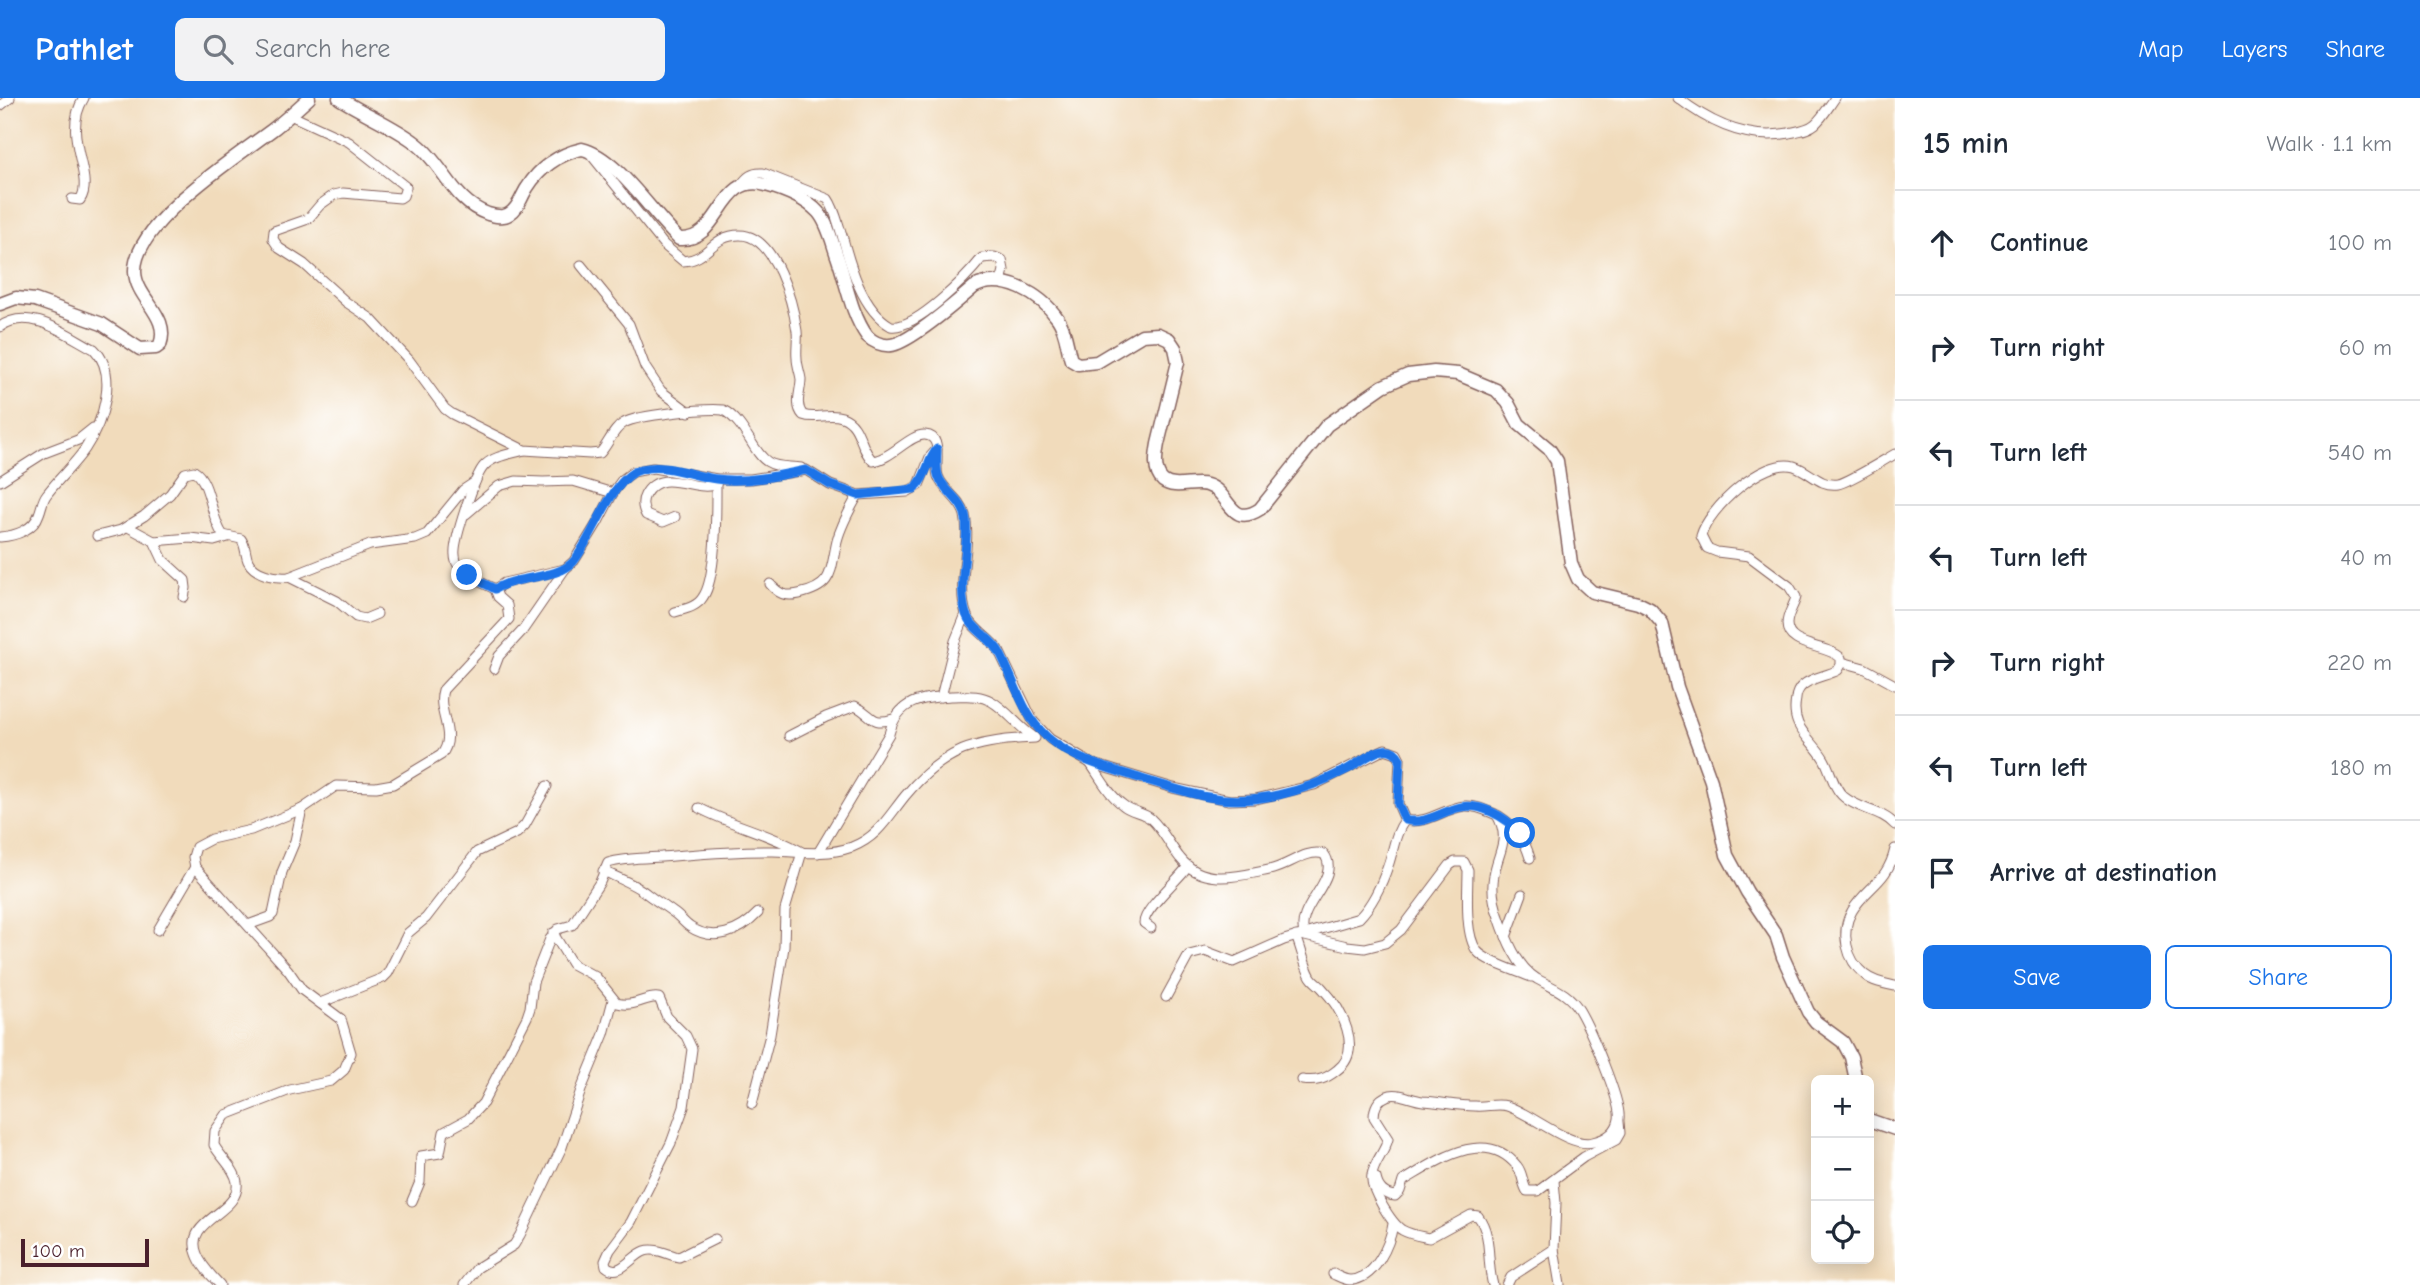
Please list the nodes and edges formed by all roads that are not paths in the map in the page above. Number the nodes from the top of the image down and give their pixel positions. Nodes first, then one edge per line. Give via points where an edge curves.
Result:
1 (10, 98) edge
2 (84, 98) edge
3 (309, 98) edge
4 (338, 98) edge
5 (1678, 98) edge
6 (1835, 98) edge
7 (0, 106) edge
8 (290, 115) junction
9 (587, 150) junction
10 (741, 185) junction
11 (72, 199) dead end
12 (581, 265) dead end
13 (1000, 282) junction
14 (0, 304) edge
15 (0, 327) edge
16 (689, 412) junction
17 (96, 424) junction
18 (937, 449) junction
19 (524, 450) junction
20 (1895, 454) edge
21 (806, 470) junction
22 (0, 481) edge
23 (717, 481) junction
24 (475, 482) junction
25 (613, 493) junction
26 (858, 495) junction
27 (465, 515) junction
28 (675, 517) dead end
29 (128, 527) junction
30 (97, 536) dead end
31 (0, 537) edge
32 (228, 537) junction
33 (154, 541) junction
34 (565, 569) junction
35 (289, 577) junction
36 (770, 584) dead end
37 (495, 589) junction
38 (184, 597) dead end
39 (675, 612) dead end
40 (377, 614) dead end
41 (966, 614) junction
42 (1842, 662) junction
43 (494, 669) dead end
44 (1895, 685) edge
45 (942, 697) junction
46 (893, 719) junction
47 (789, 736) dead end
48 (1035, 738) junction
49 (1049, 739) junction
50 (1090, 763) junction
51 (547, 786) dead end
52 (699, 808) dead end
53 (302, 809) junction
54 (1497, 815) junction
55 (1405, 820) junction
56 (1895, 825) edge
57 (1895, 849) edge
58 (802, 852) junction
59 (818, 853) junction
60 (1530, 858) dead end
61 (1188, 866) junction
62 (195, 867) junction
63 (603, 871) junction
64 (1522, 894) dead end
65 (758, 913) dead end
66 (248, 925) junction
67 (1151, 928) dead end
68 (158, 930) dead end
69 (554, 933) junction
70 (1300, 935) junction
71 (1506, 937) junction
72 (1536, 979) junction
73 (1895, 986) edge
74 (1166, 997) dead end
75 (613, 999) junction
76 (320, 1003) junction
77 (1855, 1075) edge
78 (1302, 1080) dead end
79 (752, 1104) dead end
80 (1618, 1122) junction
81 (1874, 1122) edge
82 (1895, 1129) edge
83 (1380, 1159) junction
84 (1554, 1181) junction
85 (412, 1201) dead end
86 (1393, 1224) junction
87 (715, 1239) dead end
88 (1554, 1249) junction
89 (1333, 1274) dead end
90 (220, 1285) edge
91 (464, 1285) edge
92 (1493, 1285) edge
93 (1507, 1285) edge
94 (1560, 1285) edge

1 - 7 street
2 - 11 street via 77,112 75,137 85,190 80,200
3 - 8 street
4 - 9 street via 418,145 454,190 474,208 496,216 506,216 517,207 532,180 552,161
5 - 6 street via 1724,127 1768,135 1814,125
8 - 14 street via 204,181 152,229 140,247 135,272 139,288 163,331 156,348 140,348 102,324 35,300 16,298
8 - 19 street via 349,142 406,187 400,198 334,195 308,219 274,231 275,243 370,318 445,409
9 - 10 street via 620,173 679,239 702,234
9 - 18 street via 664,245 683,261 701,257 714,242 735,236 751,237 766,250 781,276 796,324 801,382 798,406 803,415 830,414 850,421 873,461 884,459 919,435 934,439
10 - 13 street via 773,187 820,214 858,318 878,344 899,343 982,283
10 - 13 street via 748,176 763,173 828,199 853,276 870,306 891,326 902,326 931,307 982,258 1002,260
12 - 16 street via 629,324 645,367 661,391
13 - 77 street via 1031,295 1052,313 1071,360 1078,364 1097,362 1142,335 1169,339 1178,362 1158,444 1157,472 1165,482 1213,488 1241,515 1259,509 1328,425 1398,378 1458,374 1502,396 1519,424 1557,461 1571,563 1578,579 1592,592 1650,609 1662,623 1677,687 1711,781 1727,855 1776,934 1808,1012 1843,1042
15 - 17 street via 30,318 94,349 108,377
16 - 19 street via 624,423 600,453
16 - 21 street via 727,413 764,460
17 - 22 street via 78,440 44,453
17 - 31 street via 82,452 46,495 38,519 17,534
18 - 26 street via 914,489
18 - 41 street via 940,480 966,518
19 - 24 street via 485,465
20 - 42 street via 1840,484 1828,484 1785,465 1769,470 1735,489 1701,536 1707,548 1749,556 1789,586 1796,597 1787,620 1790,634 1832,651
21 - 23 street
21 - 26 street
23 - 25 street via 643,469 633,472
23 - 28 street via 707,487 667,480 646,492 642,506 649,518 663,522
23 - 39 street via 715,537 705,595 691,607
24 - 27 street
24 - 35 street via 463,490 428,534 370,545
25 - 27 street via 573,481 509,482
25 - 34 street
26 - 36 street via 841,529 833,566 823,585 784,595
27 - 37 street via 455,555 458,565
29 - 30 street
29 - 32 street via 164,500 190,471 201,477 217,527
29 - 33 street
32 - 33 street
32 - 35 street via 241,539 257,570
33 - 38 street via 163,560 185,580
34 - 37 street
34 - 43 street
35 - 40 street via 337,601 356,617
37 - 53 street via 507,605 509,619 443,690 441,705 448,738 444,751 393,784 336,786
41 - 45 street
41 - 49 street via 993,642 1033,721
42 - 44 street
42 - 56 street via 1838,670 1802,685 1794,709 1798,724 1825,760 1844,797
45 - 46 street via 915,700
45 - 48 street via 984,698
46 - 47 street via 876,722 855,706
46 - 59 street via 889,734
48 - 49 street
48 - 59 street via 998,739 955,753 914,786 877,832 851,847
49 - 50 street
50 - 55 street via 1209,797 1242,800 1314,785 1376,751 1391,750 1400,759 1398,804
50 - 61 street via 1121,804 1152,820
51 - 76 street via 517,833 477,852 426,918 408,933 383,978
52 - 58 street
53 - 62 street via 251,830 201,843 194,852
53 - 66 street via 273,914
54 - 55 street via 1464,806 1423,821
54 - 60 street via 1520,833
54 - 71 street via 1504,838 1493,894
55 - 70 street via 1366,911 1352,921
57 - 73 street via 1877,885 1851,912 1845,938 1847,950 1863,974
58 - 59 street
58 - 63 street via 724,851 612,861
58 - 79 street via 785,910 770,1035
61 - 67 street via 1146,915 1144,923
61 - 70 street via 1212,877 1234,877 1276,869 1309,853 1324,854 1329,872 1311,901
62 - 66 street
62 - 68 street
63 - 65 street via 646,893 701,933 740,930
63 - 69 street via 572,925
64 - 71 street
66 - 76 street via 308,997
69 - 75 street via 572,964 596,977
69 - 85 street via 533,982 527,1017 489,1094 468,1119 444,1132 440,1153 421,1156 421,1182
70 - 72 street via 1348,946 1385,943 1401,930 1450,865 1464,862 1470,933 1477,951
70 - 74 street via 1234,962 1205,951 1189,954
70 - 78 street via 1312,980 1344,1020 1349,1037 1349,1055 1343,1066 1315,1082
71 - 72 street
72 - 80 street via 1560,990 1579,1010 1615,1093
75 - 87 street via 627,1006 659,998 667,1017 689,1042 692,1057 684,1107 671,1143 631,1222 610,1250 606,1266 616,1270 645,1251 679,1257
75 - 91 street via 562,1147 520,1235 514,1245 477,1268
76 - 90 street via 341,1019 345,1028 351,1053 344,1070 331,1081 290,1090 226,1115 215,1131 214,1145 233,1171 237,1189 231,1203 204,1224 195,1245 204,1267
80 - 83 street via 1608,1136 1581,1143 1507,1106 1475,1107 1395,1094 1381,1099 1374,1110 1388,1139
80 - 84 street via 1616,1140
81 - 82 street
83 - 84 street via 1377,1185 1385,1194 1395,1196 1403,1181 1475,1146 1499,1152 1516,1164 1527,1191 1538,1191
83 - 86 street via 1373,1170 1372,1186
84 - 88 street
86 - 89 street via 1388,1244 1370,1270 1350,1280
86 - 92 street via 1429,1238 1471,1215 1478,1216 1484,1223
88 - 93 street via 1511,1277
88 - 94 street

